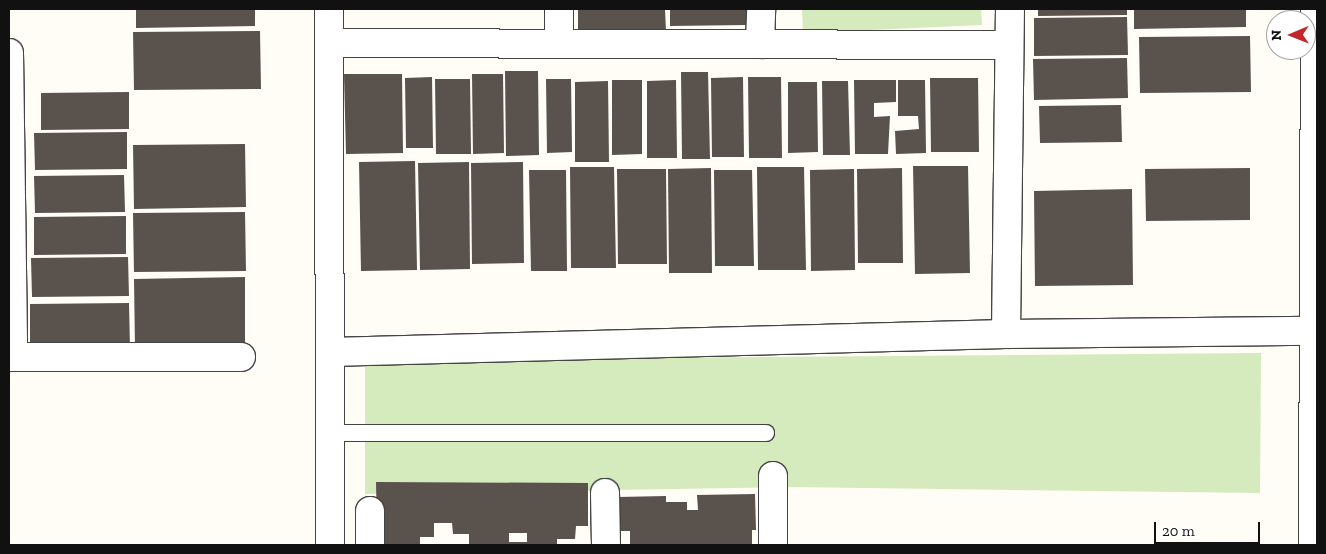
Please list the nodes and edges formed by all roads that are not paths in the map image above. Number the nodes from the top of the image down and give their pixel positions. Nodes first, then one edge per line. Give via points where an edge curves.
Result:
1 (329, 9) edge
2 (559, 9) edge
3 (761, 9) edge
4 (1010, 9) edge
5 (1315, 9) edge
6 (329, 43) junction
7 (558, 43) junction
8 (760, 44) junction
9 (1009, 45) junction
10 (9, 53) edge
11 (1313, 331) junction
12 (1006, 334) junction
13 (330, 352) junction
14 (11, 357) edge
15 (241, 357) dead end
16 (330, 433) junction
17 (766, 433) dead end
18 (773, 476) dead end
19 (605, 493) dead end
20 (370, 511) dead end
21 (330, 545) edge
22 (370, 545) edge
23 (606, 545) edge
24 (773, 545) edge
25 (1313, 545) edge

1 - 6 street
2 - 7 street
3 - 8 street
4 - 9 street
5 - 11 street
6 - 7 street
6 - 13 street
7 - 8 street
8 - 9 street
9 - 12 street
10 - 14 street
11 - 12 street
11 - 25 street
12 - 13 street
13 - 16 street
14 - 15 street
16 - 17 lane
16 - 21 street
18 - 24 street
19 - 23 street
20 - 22 street

